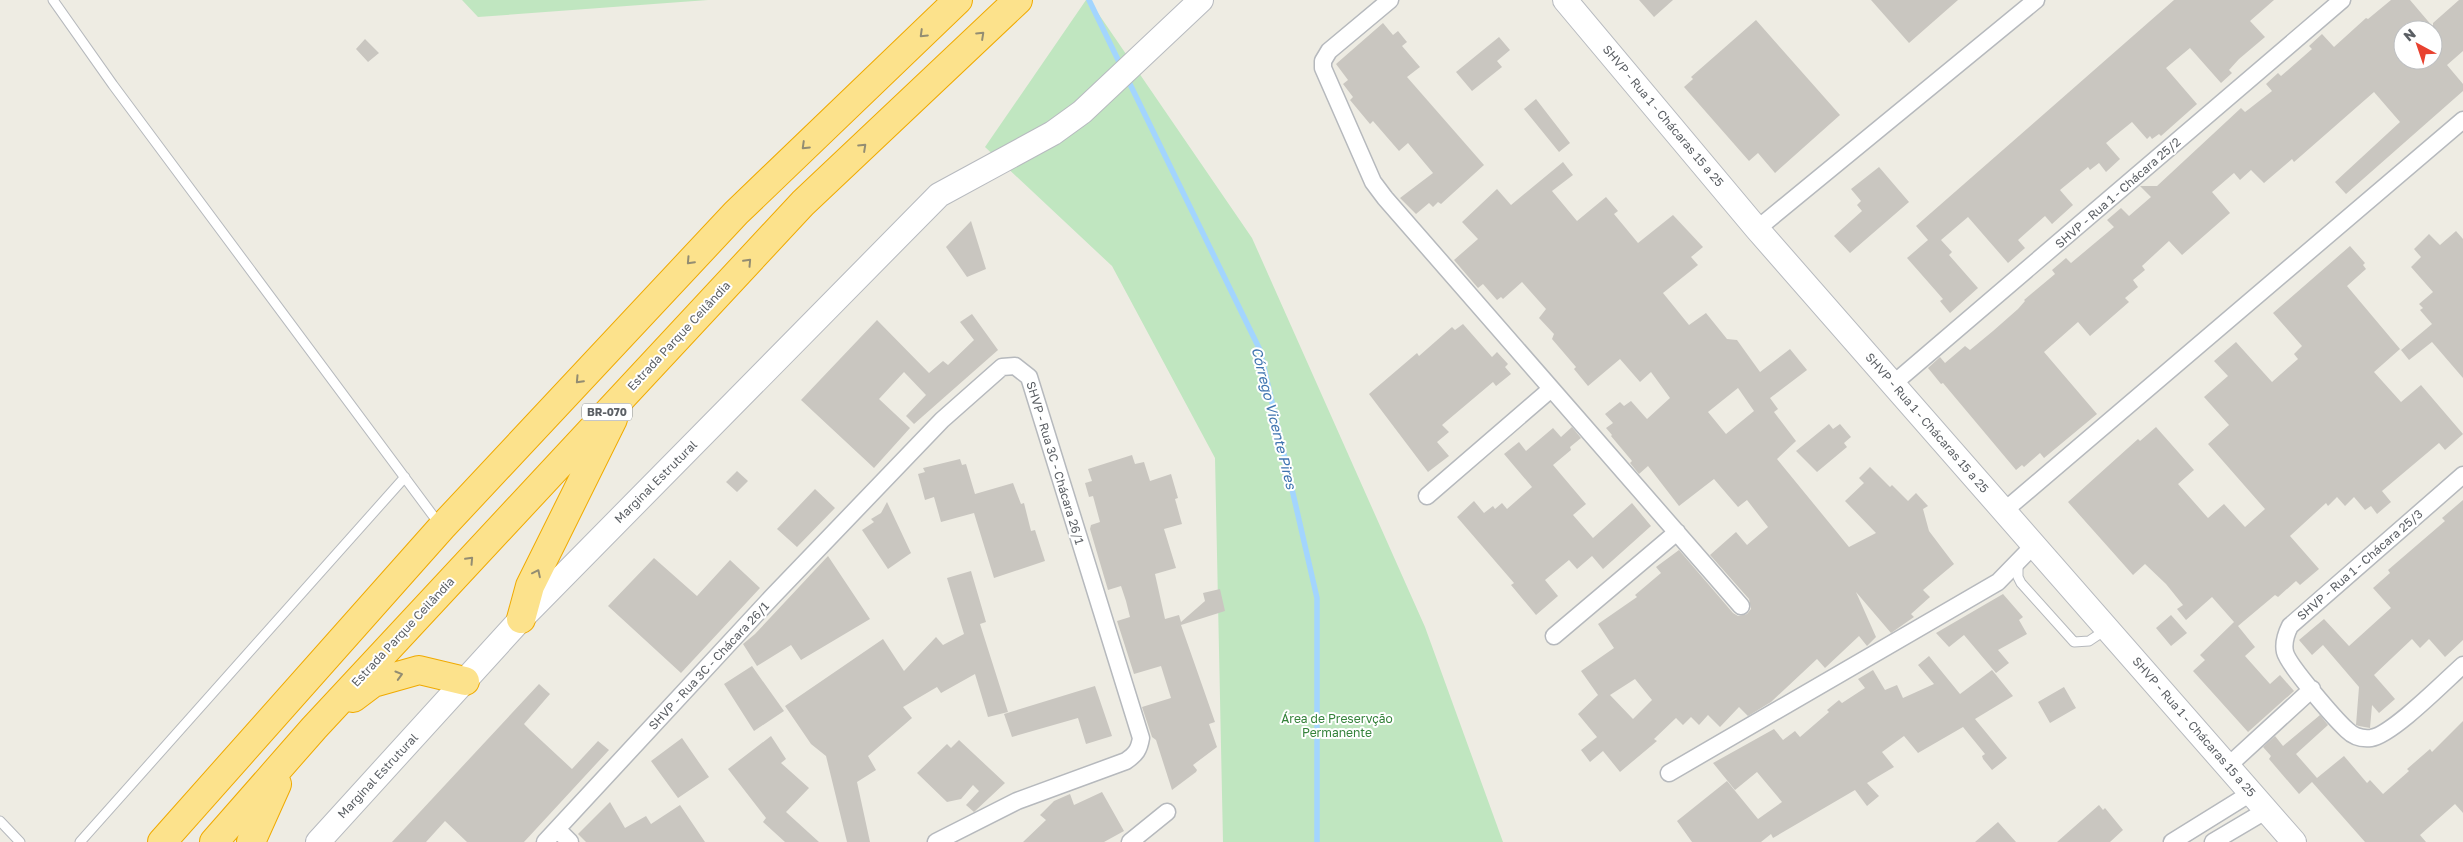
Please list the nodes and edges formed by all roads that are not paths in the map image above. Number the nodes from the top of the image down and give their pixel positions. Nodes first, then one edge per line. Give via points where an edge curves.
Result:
1 (53, 0) edge
2 (958, 0) edge
3 (1018, 0) edge
4 (1201, 0) edge
5 (1390, 0) edge
6 (1565, 0) edge
7 (2036, 0) edge
8 (2342, 0) edge
9 (2463, 120) edge
10 (1757, 229) junction
11 (1893, 384) junction
12 (1551, 389) junction
13 (626, 392) junction
14 (2463, 475) edge
15 (406, 477) junction
16 (1427, 496) dead end
17 (2004, 511) junction
18 (442, 527) junction
19 (1677, 532) junction
20 (2034, 545) junction
21 (2018, 562) junction
22 (1741, 606) dead end
23 (521, 619) junction
24 (2108, 629) junction
25 (1554, 636) dead end
26 (2463, 665) edge
27 (465, 681) junction
28 (2312, 689) junction
29 (314, 728) junction
30 (292, 753) junction
31 (2228, 766) junction
32 (1669, 773) dead end
33 (2259, 801) junction
34 (1167, 812) dead end
35 (0, 821) edge
36 (557, 829) junction
37 (20, 842) edge
38 (80, 842) edge
39 (162, 842) edge
40 (214, 842) edge
41 (251, 842) edge
42 (318, 842) edge
43 (544, 842) edge
44 (570, 842) edge
45 (936, 842) edge
46 (1130, 842) edge
47 (2172, 842) edge
48 (2213, 842) edge
49 (2294, 842) edge

1 - 15 lane
2 -> 18 highway, BR-070 via 736,212
13 -> 3 highway, Estrada Parque Ceilândia / BR-070 via 803,203
4 - 23 street, Marginal Estrutural via 1082,112 1053,133 940,195
5 - 12 street via 1329,51 1323,68 1369,174 1385,198
6 - 10 street, SHVP - Rua 1 - Chácaras 15 a 25
7 - 10 street
8 - 11 street, SHVP - Rua 1 - Chácara 25/2
9 - 17 street
10 - 11 street, SHVP - Rua 1 - Chácaras 15 a 25
11 - 17 street, SHVP - Rua 1 - Chácaras 15 a 25
12 - 16 street
12 - 19 street
23 -> 13 highway via 530,586
29 -> 13 highway, Estrada Parque Ceilândia / BR-070
14 - 28 street, SHVP - Rua 1 - Chácara 25/3 via 2290,626 2285,653
15 - 18 lane
15 - 38 lane
17 - 20 street, SHVP - Rua 1 - Chácaras 15 a 25
18 - 39 highway, BR-070
19 - 22 street
19 - 25 street
20 - 21 street
20 - 24 street, SHVP - Rua 1 - Chácaras 15 a 25
21 - 24 lane via 2021,583 2074,642 2089,641
21 - 32 street via 1998,582
23 - 27 street, Marginal Estrutural
24 - 31 street, SHVP - Rua 1 - Chácaras 15 a 25
26 - 28 street, SHVP - Rua 1 - Chácara 25/3 via 2392,728 2372,738 2362,738 2348,730
29 -> 27 highway via 373,683 418,670
27 - 42 street, Marginal Estrutural
28 - 31 street
29 - 30 highway, Estrada Parque Ceilândia / BR-070
30 - 40 highway, Estrada Parque Ceilândia / BR-070
30 - 41 highway
31 - 33 street, SHVP - Rua 1 - Chácaras 15 a 25
33 - 47 street
33 - 48 street
33 - 49 street, SHVP - Rua 1 - Chácaras 15 a 25
34 - 46 street
35 - 37 lane
36 - 43 street, SHVP - Rua 3C - Chácara 26/1
36 - 44 street
36 - 45 street, SHVP - Rua 3C - Chácara 26/1 via 942,420 1002,367 1015,366 1029,377 1141,738 1140,747 1126,761 1017,801

